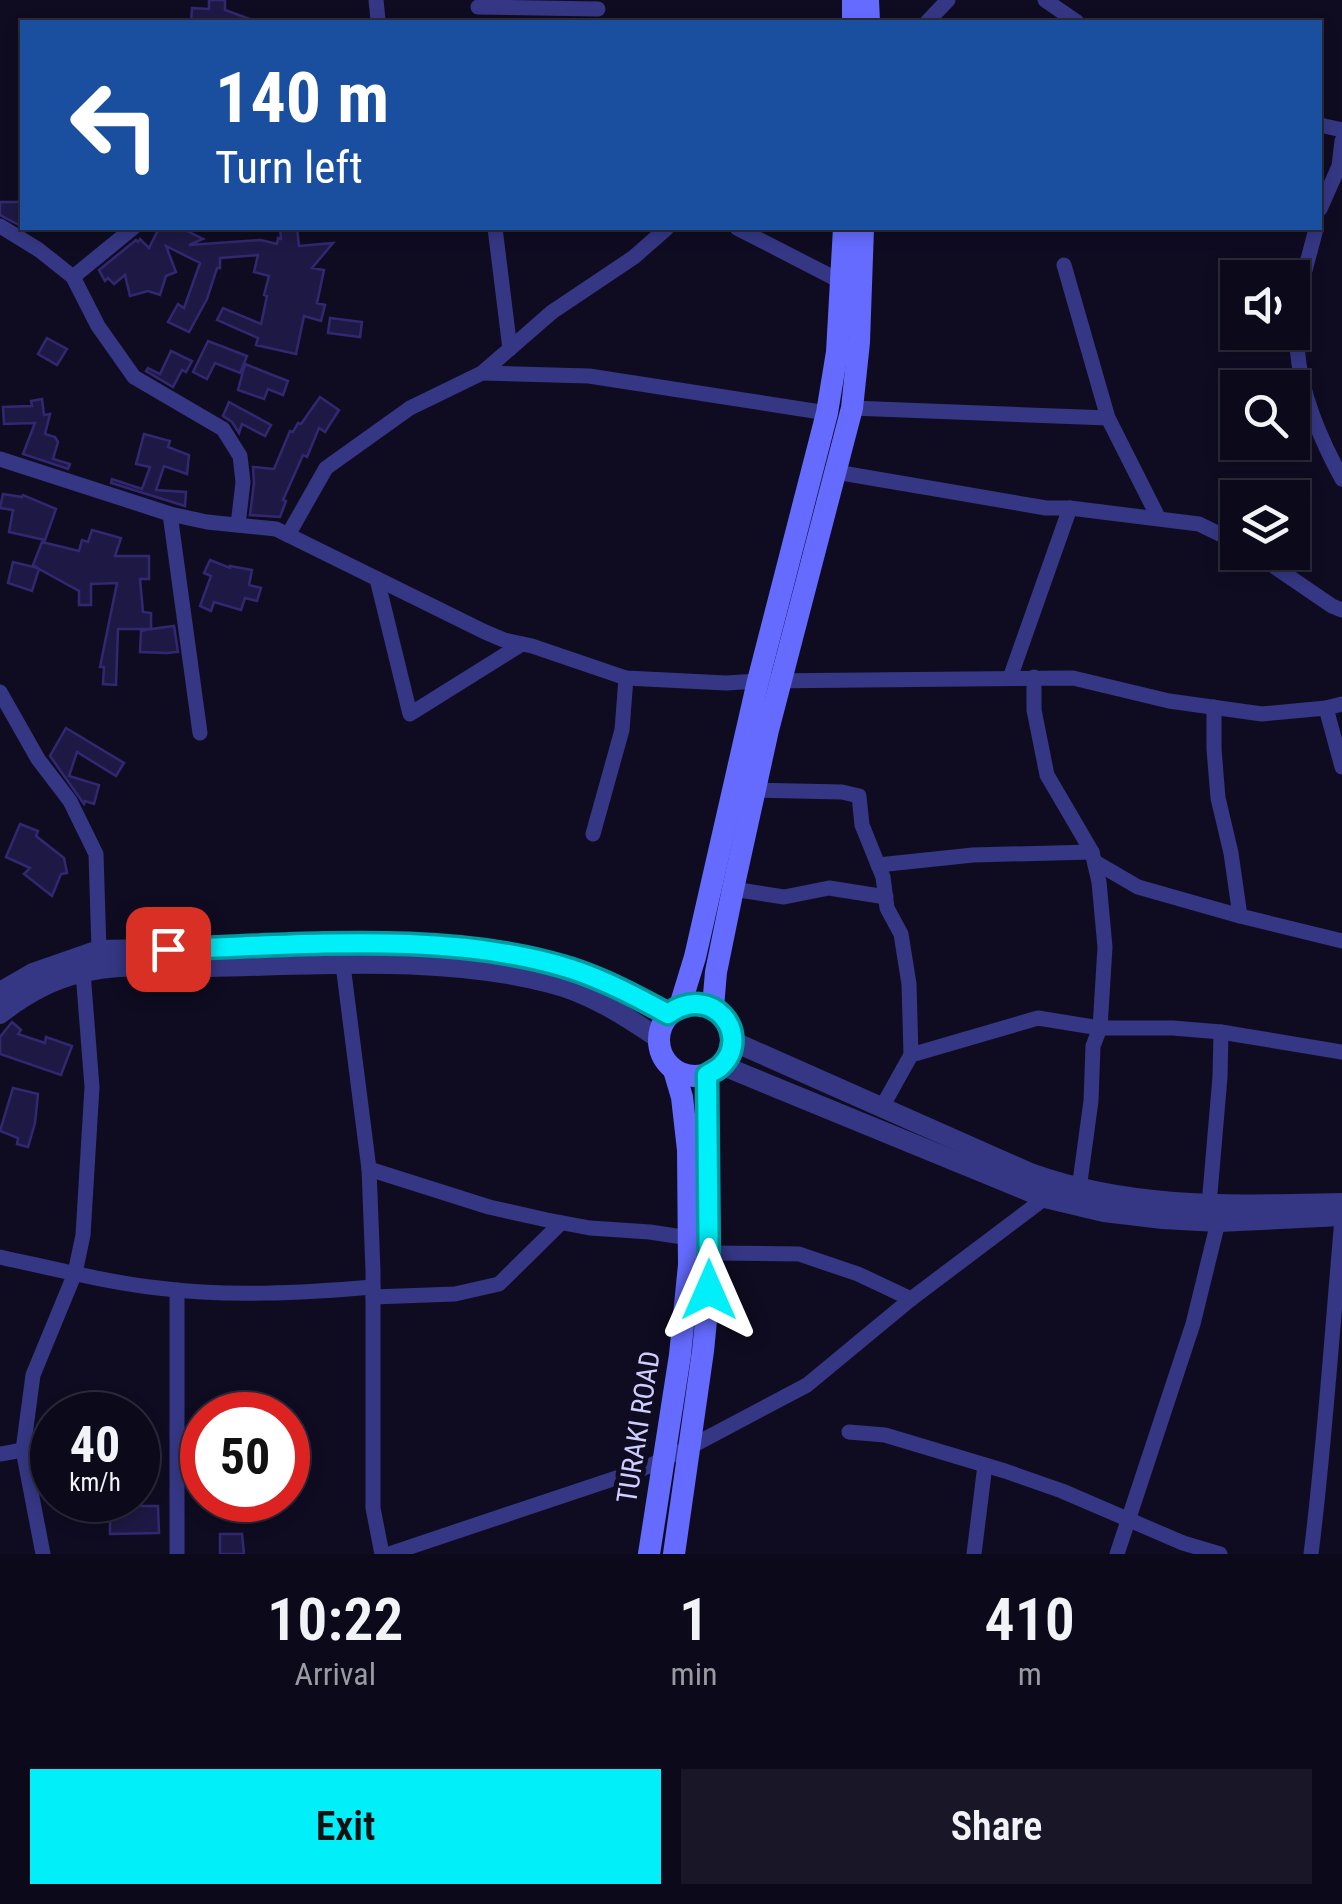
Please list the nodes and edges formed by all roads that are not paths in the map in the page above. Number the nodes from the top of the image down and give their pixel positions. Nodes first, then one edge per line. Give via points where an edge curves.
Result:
1 (376, 0) edge
2 (1046, 0) edge
3 (598, 9) dead end
4 (479, 10) edge
5 (378, 20) edge
6 (1074, 20) edge
7 (1342, 141) edge
8 (1340, 167) edge
9 (1322, 205) edge
10 (0, 226) edge
11 (131, 230) edge
12 (495, 230) edge
13 (661, 230) edge
14 (741, 230) edge
15 (844, 230) edge
16 (863, 230) edge
17 (1316, 230) edge
18 (1064, 265) dead end
19 (73, 277) junction
20 (842, 282) junction
21 (510, 349) junction
22 (482, 373) junction
23 (852, 408) junction
24 (827, 413) junction
25 (1108, 418) junction
26 (0, 459) edge
27 (836, 472) junction
28 (1342, 478) edge
29 (1070, 508) junction
30 (170, 514) junction
31 (1158, 517) junction
32 (238, 525) junction
33 (1220, 534) edge
34 (288, 535) junction
35 (1279, 570) edge
36 (377, 579) junction
37 (1342, 610) edge
38 (522, 644) junction
39 (1034, 677) junction
40 (626, 678) junction
41 (1010, 678) junction
42 (758, 681) junction
43 (782, 682) junction
44 (0, 692) edge
45 (1334, 706) edge
46 (1214, 707) junction
47 (200, 733) dead end
48 (1342, 767) edge
49 (756, 790) junction
50 (593, 834) dead end
51 (1094, 857) junction
52 (878, 865) junction
53 (733, 888) junction
54 (886, 897) junction
55 (1240, 916) junction
56 (1342, 941) edge
57 (99, 950) junction
58 (342, 964) junction
59 (83, 972) junction
60 (0, 992) edge
61 (713, 1008) junction
62 (674, 1010) junction
63 (0, 1014) edge
64 (1100, 1028) junction
65 (1221, 1032) junction
66 (658, 1038) junction
67 (732, 1040) junction
68 (1342, 1052) edge
69 (911, 1055) junction
70 (674, 1070) junction
71 (714, 1070) junction
72 (882, 1107) junction
73 (369, 1170) junction
74 (1079, 1188) junction
75 (1044, 1198) junction
76 (1342, 1202) edge
77 (1214, 1214) junction
78 (1342, 1218) edge
79 (561, 1223) junction
80 (689, 1238) junction
81 (709, 1253) junction
82 (0, 1257) edge
83 (75, 1273) junction
84 (177, 1290) junction
85 (373, 1292) junction
86 (911, 1299) junction
87 (849, 1432) dead end
88 (690, 1447) junction
89 (22, 1450) junction
90 (0, 1454) edge
91 (662, 1460) junction
92 (984, 1465) junction
93 (1130, 1519) junction
94 (43, 1554) edge
95 (177, 1554) edge
96 (386, 1554) edge
97 (649, 1554) edge
98 (674, 1554) edge
99 (974, 1554) edge
100 (1117, 1554) edge
101 (1220, 1554) edge
102 (1311, 1554) edge

1 - 5 street
2 - 6 street
3 - 4 street
7 - 8 street
8 - 9 street
10 - 19 street
11 - 19 street
12 - 21 street
13 - 21 street
14 - 20 street
15 - 20 main road
16 - 23 main road
17 - 28 street via 1297,311 1298,363 1307,404
18 - 25 street
19 - 32 street via 134,376 223,429 240,456
20 - 24 main road
21 - 22 street
22 - 24 street via 589,376
22 - 34 street via 410,408 326,468
23 - 25 street
23 - 27 main road
24 - 42 main road
25 - 31 street
26 - 30 street
27 - 29 street
27 - 43 main road
29 - 31 street
29 - 41 street
30 - 32 street
30 - 47 street
31 - 33 street
32 - 34 street
34 - 36 street
35 - 37 street
36 - 38 street
36 - 38 street via 410,714
38 - 40 street
39 - 41 street
39 - 46 street via 1073,678
39 - 51 street via 1047,775
40 - 42 street
40 - 50 street via 622,730
41 - 43 street
42 - 43 street
42 - 62 main road via 696,957
43 - 49 main road
44 - 57 street via 96,854
45 - 46 street via 1262,714
45 - 48 street
46 - 55 street via 1218,798
49 - 52 street via 859,796
49 - 53 main road
51 - 52 street via 974,855
51 - 55 street via 1138,887
51 - 64 street via 1105,948
52 - 54 street
53 - 54 street via 784,896 829,888
53 - 61 main road
54 - 69 street via 901,934 909,984
55 - 56 street
57 - 60 street via 32,972
57 - 62 street via 465,948 572,969
58 - 59 street
58 - 66 street via 417,965 550,982 588,996
58 - 73 street
59 - 63 street via 47,984
59 - 83 street via 92,1087
61 - 62 main road via 697,1002
61 - 67 main road via 727,1021
62 - 66 main road
64 - 65 street
64 - 69 street via 1038,1018
64 - 74 street
65 - 68 street
65 - 77 street
66 - 70 main road
67 - 71 main road
67 - 72 street
69 - 72 street
70 - 71 main road via 690,1076
70 - 80 main road, TURAKI ROAD via 688,1150
71 - 75 street
71 - 81 main road
72 - 74 street
73 - 79 street
73 - 85 street
74 - 77 street
75 - 77 street via 1163,1219
75 - 86 street
76 - 77 street
77 - 78 street
77 - 93 street via 1193,1324
78 - 102 street
79 - 80 street
79 - 85 street via 499,1284 455,1294
80 - 91 main road, TURAKI ROAD via 680,1355
81 - 86 street via 799,1254
81 - 88 main road
82 - 83 street
83 - 84 street
83 - 89 street via 33,1375
84 - 85 street
84 - 95 street
85 - 96 street via 373,1508
86 - 88 street via 808,1385
87 - 92 street via 885,1434
88 - 91 street
88 - 98 main road
89 - 90 street
89 - 94 street
91 - 96 street
91 - 97 main road, TURAKI ROAD
92 - 93 street
92 - 99 street
93 - 100 street
93 - 101 street

